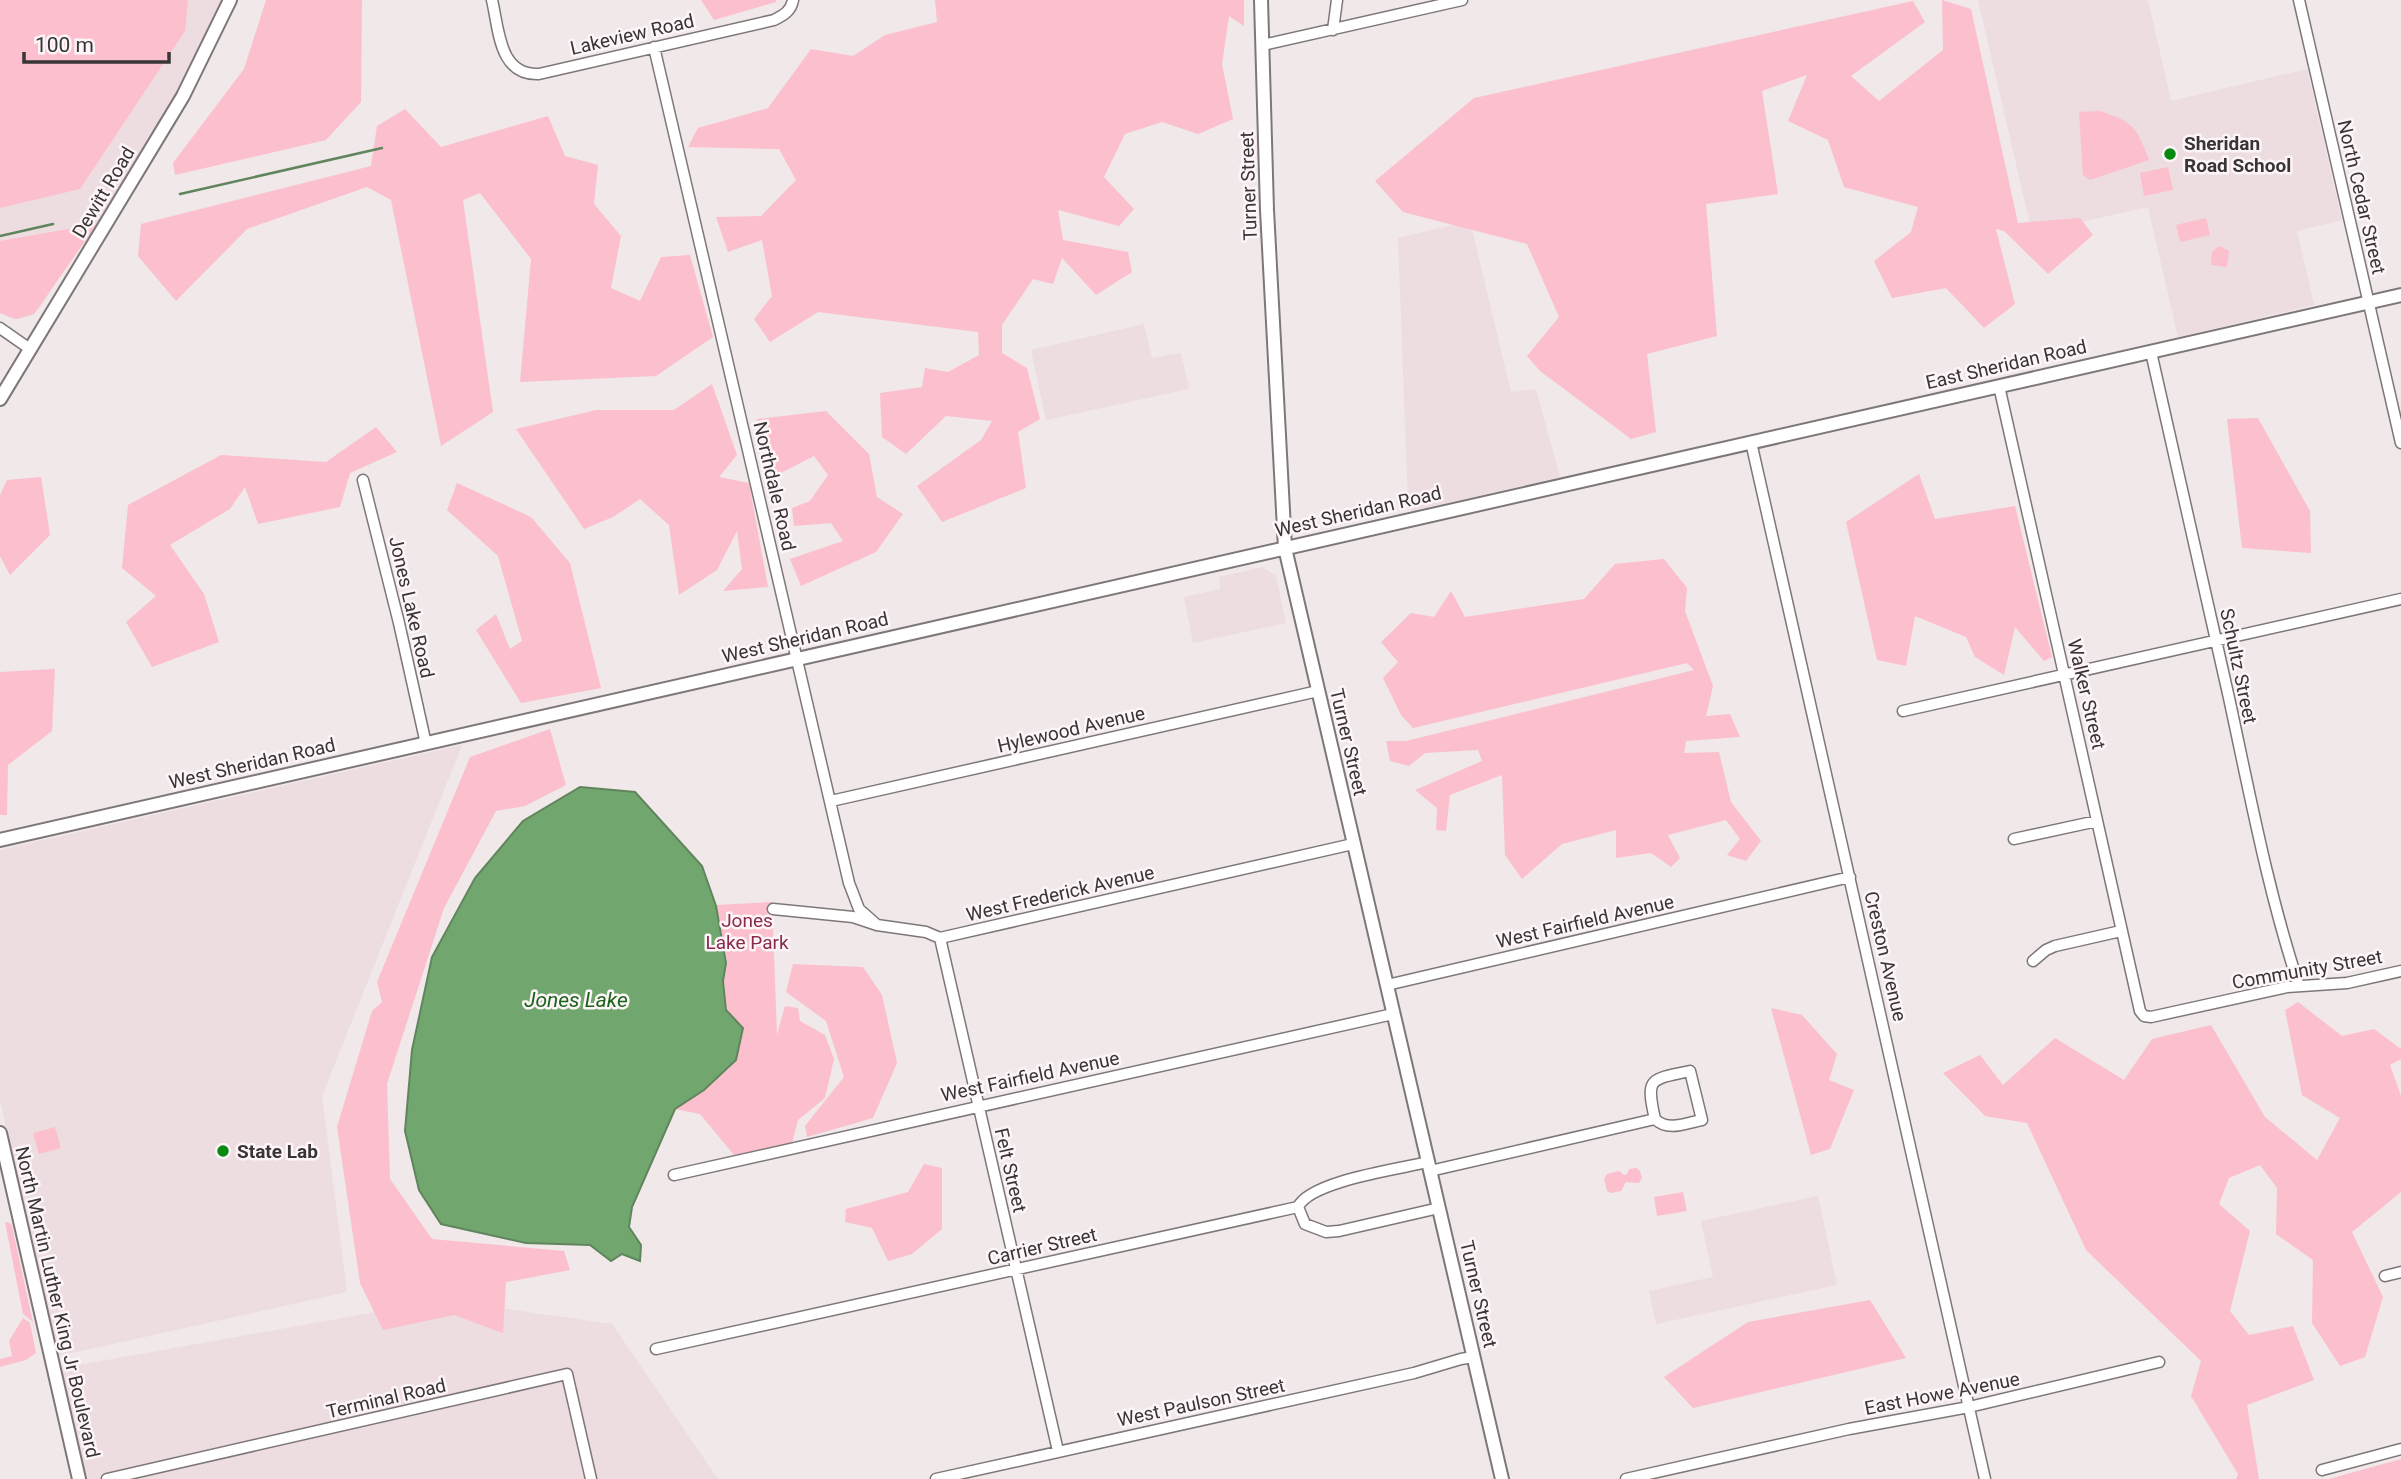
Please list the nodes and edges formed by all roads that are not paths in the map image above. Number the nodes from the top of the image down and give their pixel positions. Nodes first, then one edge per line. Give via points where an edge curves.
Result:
1 (230, 0) edge
2 (492, 0) edge
3 (1261, 0) edge
4 (1337, 0) edge
5 (1462, 0) edge
6 (2299, 0) edge
7 (792, 4) edge
8 (1333, 30) junction
9 (1263, 45) junction
10 (654, 47) junction
11 (2401, 295) edge
12 (2369, 303) junction
13 (0, 328) edge
14 (30, 349) junction
15 (2151, 352) junction
16 (1999, 386) junction
17 (0, 399) edge
18 (1751, 442) junction
19 (2401, 443) edge
20 (1619, 471) joint
21 (363, 480) dead end
22 (1285, 548) junction
23 (2401, 599) edge
24 (2216, 641) junction
25 (797, 659) junction
26 (2064, 676) junction
27 (1318, 691) junction
28 (1903, 711) dead end
29 (426, 744) junction
30 (831, 802) junction
31 (2097, 821) junction
32 (2014, 839) dead end
33 (0, 840) edge
34 (1353, 844) junction
35 (1850, 877) junction
36 (773, 909) dead end
37 (877, 925) junction
38 (2121, 932) junction
39 (940, 938) junction
40 (2033, 961) dead end
41 (2401, 971) edge
42 (1387, 985) junction
43 (2299, 986) junction
44 (2140, 1010) joint
45 (1393, 1014) junction
46 (978, 1106) junction
47 (1655, 1119) junction
48 (0, 1133) edge
49 (1429, 1167) junction
50 (674, 1175) dead end
51 (1297, 1207) junction
52 (1439, 1208) junction
53 (1016, 1270) junction
54 (2401, 1272) edge
55 (2385, 1276) dead end
56 (656, 1349) dead end
57 (1473, 1357) junction
58 (2159, 1363) dead end
59 (1969, 1407) junction
60 (2401, 1450) edge
61 (1058, 1451) junction
62 (2322, 1470) dead end
63 (79, 1479) edge
64 (107, 1479) edge
65 (591, 1479) edge
66 (936, 1479) edge
67 (1502, 1479) edge
68 (1626, 1479) edge
69 (1985, 1479) edge

1 - 14 street, Dewitt Road via 183,96
2 - 10 street, Lakeview Road via 509,63 527,75
3 - 9 street, Turner Street
4 - 8 street
5 - 8 street
6 - 12 street, North Cedar Street
7 - 10 street, Lakeview Road via 775,20
8 - 9 street
9 - 22 street, Turner Street
10 - 25 street, Northdale Road
11 - 12 street, East Sheridan Road
12 - 15 street, East Sheridan Road
12 - 19 street, North Cedar Street
13 - 14 street
14 - 17 street, Dewitt Road
15 - 16 street, East Sheridan Road
15 - 24 street, Schultz Street
16 - 18 street, East Sheridan Road
16 - 26 street, Walker Street
18 - 20 street, East Sheridan Road
18 - 35 street, Creston Avenue
20 - 22 street, West Sheridan Road
21 - 29 street, Jones Lake Road
22 - 25 street, West Sheridan Road
22 - 27 street, Turner Street
23 - 24 street
24 - 26 street
24 - 43 street, Schultz Street via 2255,826
25 - 29 street, West Sheridan Road
25 - 30 street, Northdale Road
26 - 28 street
26 - 31 street, Walker Street
27 - 30 street, Hylewood Avenue
27 - 34 street, Turner Street
29 - 33 street, West Sheridan Road
30 - 37 street, Northdale Road via 853,897
31 - 32 street
31 - 38 street, Walker Street
34 - 39 street, West Frederick Avenue
34 - 42 street, Turner Street
35 - 42 street, West Fairfield Avenue
35 - 59 street, Creston Avenue
36 - 37 street, West Frederick Avenue
37 - 39 street, West Frederick Avenue
38 - 40 street via 2055,946
38 - 44 street, Walker Street
39 - 46 street, Felt Street
41 - 43 street, Community Street via 2347,983
42 - 45 street, Turner Street
43 - 44 street, Community Street via 2151,1017
45 - 46 street, West Fairfield Avenue
45 - 49 street, Turner Street
46 - 50 street, West Fairfield Avenue
46 - 53 street, Felt Street
47 - 47 street via 1670,1127 1702,1120 1690,1071 1653,1082 1649,1094
47 - 49 street, Carrier Street
48 - 63 street, North Martin Luther King Jr Boulevard
49 - 51 street, Carrier Street via 1331,1184 1312,1192
49 - 52 street, Turner Street
51 - 52 street via 1305,1224 1326,1232
51 - 53 street, Carrier Street
52 - 57 street, Turner Street
53 - 56 street, Carrier Street
53 - 61 street, Felt Street
54 - 55 street
57 - 61 street, West Paulson Street
57 - 67 street, Turner Street
58 - 59 street, East Howe Avenue
59 - 68 street, East Howe Avenue
59 - 69 street, Creston Avenue
60 - 62 street
61 - 66 street, West Paulson Street
64 - 65 street, Terminal Road via 567,1374

